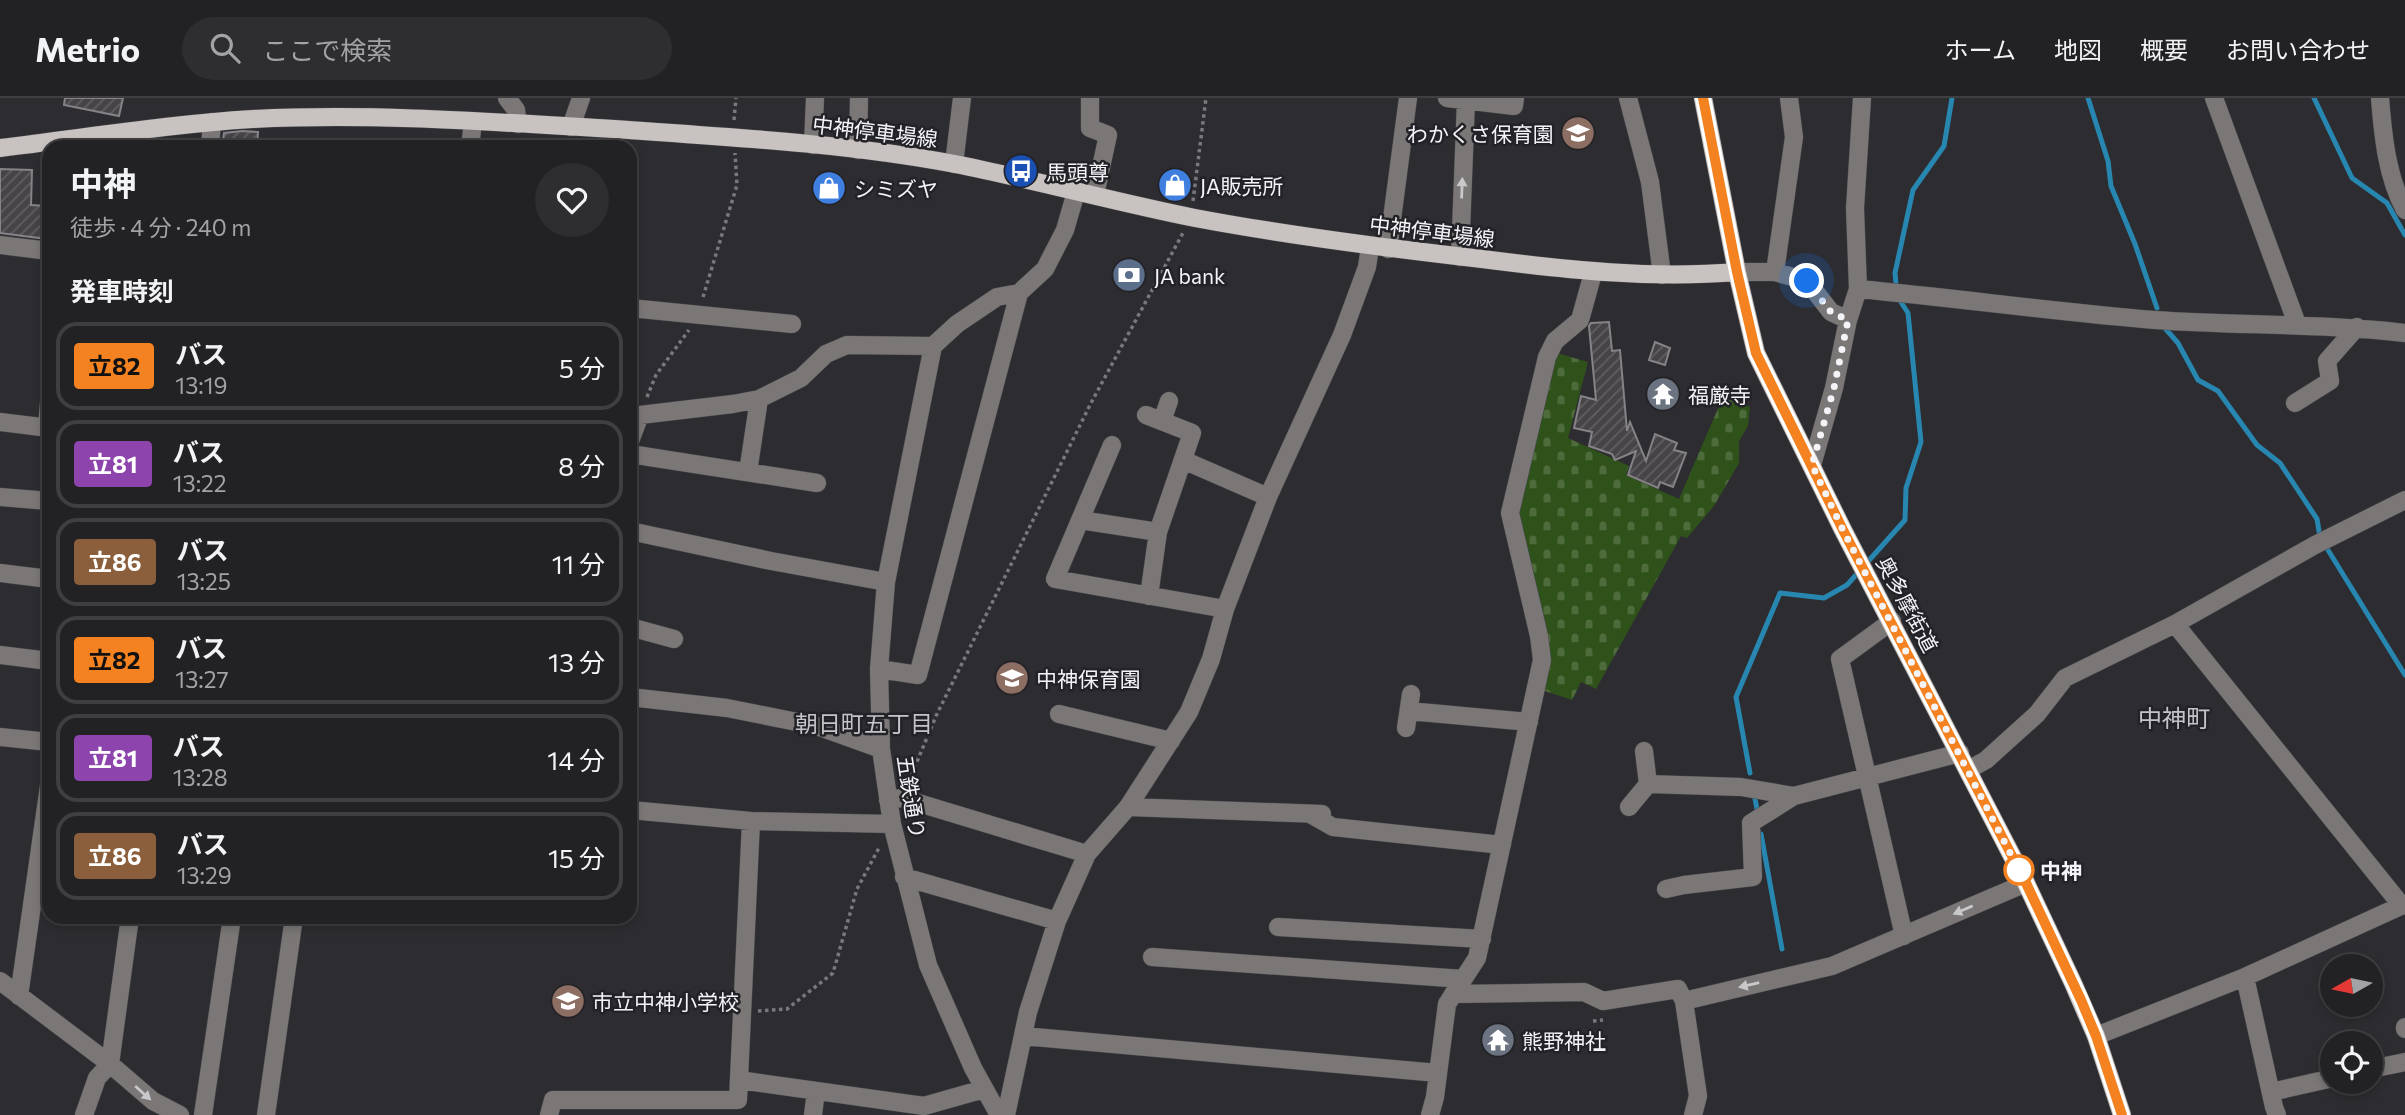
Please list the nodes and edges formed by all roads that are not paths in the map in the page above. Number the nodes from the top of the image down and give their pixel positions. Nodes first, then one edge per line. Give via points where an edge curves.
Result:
1 (507, 98) edge
2 (581, 98) edge
3 (815, 98) edge
4 (859, 98) edge
5 (962, 98) edge
6 (1090, 98) edge
7 (1408, 98) edge
8 (1447, 98) edge
9 (1515, 98) edge
10 (1628, 98) edge
11 (1703, 98) edge
12 (1789, 98) edge
13 (1862, 98) edge
14 (2214, 98) edge
15 (2380, 98) edge
16 (1466, 100) junction
17 (212, 122) junction
18 (474, 122) junction
19 (519, 124) junction
20 (571, 127) junction
21 (65, 140) edge
22 (211, 140) edge
23 (471, 140) edge
24 (42, 143) edge
25 (813, 145) junction
26 (0, 148) edge
27 (858, 150) junction
28 (954, 164) junction
29 (1076, 192) junction
30 (1095, 195) junction
31 (2405, 210) edge
32 (0, 245) edge
33 (1379, 248) junction
34 (42, 250) edge
35 (1460, 257) junction
36 (1737, 272) junction
37 (1775, 272) junction
38 (1593, 273) junction
39 (1662, 275) junction
40 (1858, 289) junction
41 (1018, 292) junction
42 (637, 309) edge
43 (1848, 320) junction
44 (792, 324) dead end
45 (2297, 324) junction
46 (2357, 327) junction
47 (2405, 333) edge
48 (933, 346) junction
49 (759, 398) junction
50 (1169, 401) dead end
51 (2295, 403) dead end
52 (0, 422) edge
53 (637, 423) edge
54 (42, 427) edge
55 (1112, 445) dead end
56 (637, 455) edge
57 (1183, 460) junction
58 (1812, 465) junction
59 (748, 472) junction
60 (817, 483) dead end
61 (0, 497) edge
62 (1268, 497) junction
63 (42, 500) edge
64 (2405, 500) edge
65 (1080, 520) junction
66 (637, 532) edge
67 (1158, 532) junction
68 (0, 573) edge
69 (42, 578) edge
70 (886, 582) junction
71 (1149, 596) junction
72 (1225, 609) junction
73 (1892, 621) junction
74 (2175, 624) junction
75 (637, 629) edge
76 (674, 639) dead end
77 (0, 655) edge
78 (42, 660) edge
79 (879, 669) junction
80 (637, 698) edge
81 (1409, 711) dead end
82 (1059, 714) dead end
83 (1529, 722) junction
84 (0, 737) edge
85 (42, 741) edge
86 (1171, 741) junction
87 (881, 749) junction
88 (1644, 751) dead end
89 (1960, 753) junction
90 (1968, 770) junction
91 (1867, 777) junction
92 (1648, 784) junction
93 (1794, 796) junction
94 (895, 799) junction
95 (1128, 807) junction
96 (1629, 807) dead end
97 (637, 811) edge
98 (751, 821) junction
99 (892, 824) junction
100 (42, 835) edge
101 (1502, 845) junction
102 (1087, 854) junction
103 (904, 877) junction
104 (2026, 883) junction
105 (1666, 890) dead end
106 (2404, 905) edge
107 (1057, 921) junction
108 (129, 924) edge
109 (231, 924) edge
110 (293, 924) edge
111 (1278, 927) dead end
112 (1904, 936) junction
113 (1482, 939) junction
114 (1152, 957) dead end
115 (2245, 977) junction
116 (1464, 979) junction
117 (0, 981) edge
118 (1453, 994) junction
119 (19, 996) junction
120 (1684, 1000) junction
121 (1023, 1036) junction
122 (2096, 1036) junction
123 (2405, 1062) edge
124 (110, 1064) junction
125 (2383, 1067) edge
126 (1438, 1073) junction
127 (739, 1080) junction
128 (2320, 1081) edge
129 (984, 1089) junction
130 (816, 1091) junction
131 (2271, 1092) junction
132 (85, 1115) edge
133 (180, 1115) edge
134 (203, 1115) edge
135 (266, 1115) edge
136 (549, 1115) edge
137 (813, 1115) edge
138 (999, 1115) edge
139 (1007, 1115) edge
140 (1430, 1115) edge
141 (1693, 1115) edge
142 (2123, 1115) edge
143 (2277, 1115) edge

1 - 19 street
2 - 20 street
3 - 25 street
4 - 27 street
5 - 28 street
6 - 30 street via 1090,128 1108,135
7 - 33 street
8 - 16 street
9 - 16 street via 1514,106
10 - 39 street via 1650,182
11 - 36 main road, 奥多摩街道
12 - 37 street via 1794,137
13 - 40 street via 1855,208
14 - 45 street
15 - 31 street via 2382,132 2396,193
35 -> 16 street
17 - 18 main road, 中神停車場線 via 356,118
17 - 21 main road, 中神停車場線
17 - 22 street
18 - 19 main road, 中神停車場線
18 - 23 street
19 - 20 main road, 中神停車場線
20 - 25 main road, 中神停車場線
24 - 26 main road, 中神停車場線
25 - 27 main road, 中神停車場線
27 - 28 main road, 中神停車場線
28 - 29 main road, 中神停車場線
29 - 30 main road, 中神停車場線
29 - 41 street via 1065,230 1045,269
30 - 33 main road, 中神停車場線 via 1191,217
32 - 34 street
33 - 35 main road, 中神停車場線
33 - 62 street
35 - 38 main road, 中神停車場線
36 - 37 street
36 - 39 main road, 中神停車場線
36 - 58 main road, 奥多摩街道 via 1756,353
37 - 43 street via 1807,281 1831,312
38 - 39 main road, 中神停車場線
38 - 83 street via 1580,320 1555,341 1547,357 1510,513 1542,660
40 - 43 street
40 - 45 street via 2156,320
41 - 48 street via 997,297
41 - 79 street via 918,675
42 - 44 street
43 - 58 street
45 - 46 street
46 - 47 street
46 - 51 street via 2327,361 2330,381 2308,384
48 - 49 street via 846,345 826,354 801,378
48 - 70 street, 五鉄通り
49 - 53 street via 640,415
49 - 59 street
50 - 57 street via 1154,418 1192,433
52 - 54 street
55 - 65 street
56 - 59 street
57 - 62 street
57 - 67 street
58 - 73 main road, 奥多摩街道
59 - 60 street
61 - 63 street
62 - 72 street
64 - 74 street
65 - 67 street
65 - 71 street via 1055,579
66 - 70 street
67 - 71 street
68 - 69 street
70 - 79 street, 五鉄通り
71 - 72 street
72 - 86 street via 1211,659
73 - 89 main road, 奥多摩街道
73 - 91 street via 1840,659
74 - 90 street via 2065,678 2037,714 1986,760
74 - 106 street
75 - 76 street
77 - 78 street
79 - 87 street, 五鉄通り
80 - 87 street via 727,708 817,726
81 - 83 street
82 - 86 street
83 - 101 street
84 - 85 street
86 - 95 street
87 - 94 street, 五鉄通り
88 - 92 street
89 - 90 main road, 奥多摩街道
89 - 91 street
90 - 104 main road, 奥多摩街道
91 - 93 street
91 - 112 street
92 - 93 street via 1741,787
92 - 96 street
93 - 105 street via 1751,823 1753,877
94 - 99 street, 五鉄通り
94 - 102 street
95 - 101 street via 1316,814 1333,827
95 - 102 street
97 - 98 street
98 - 99 street
98 - 127 street
99 - 103 street, 五鉄通り
100 - 119 street
101 - 113 street
102 - 107 street
103 - 107 street
103 - 129 street, 五鉄通り via 928,965
104 -> 112 street
104 - 122 main road, 奥多摩街道
106 - 115 street
107 - 121 street
108 - 124 street
109 - 134 street
110 - 135 street
111 - 113 street
112 -> 120 street via 1832,966
113 - 116 street
114 - 116 street
115 - 122 street
115 - 131 street
116 - 118 street
117 - 119 street
118 - 120 street via 1584,992 1603,1001 1678,989
118 - 126 street via 1447,1004
119 - 124 street
120 - 141 street via 1698,1096
121 - 126 street
121 - 139 street
122 - 142 main road, 奥多摩街道
123 - 125 street
124 - 132 street via 97,1078
124 -> 133 street via 153,1101
126 - 140 street
127 - 130 street
127 - 136 street via 738,1100 553,1100
128 - 131 street
129 - 130 street via 924,1105
129 - 138 street, 五鉄通り
130 - 137 street
131 - 143 street

